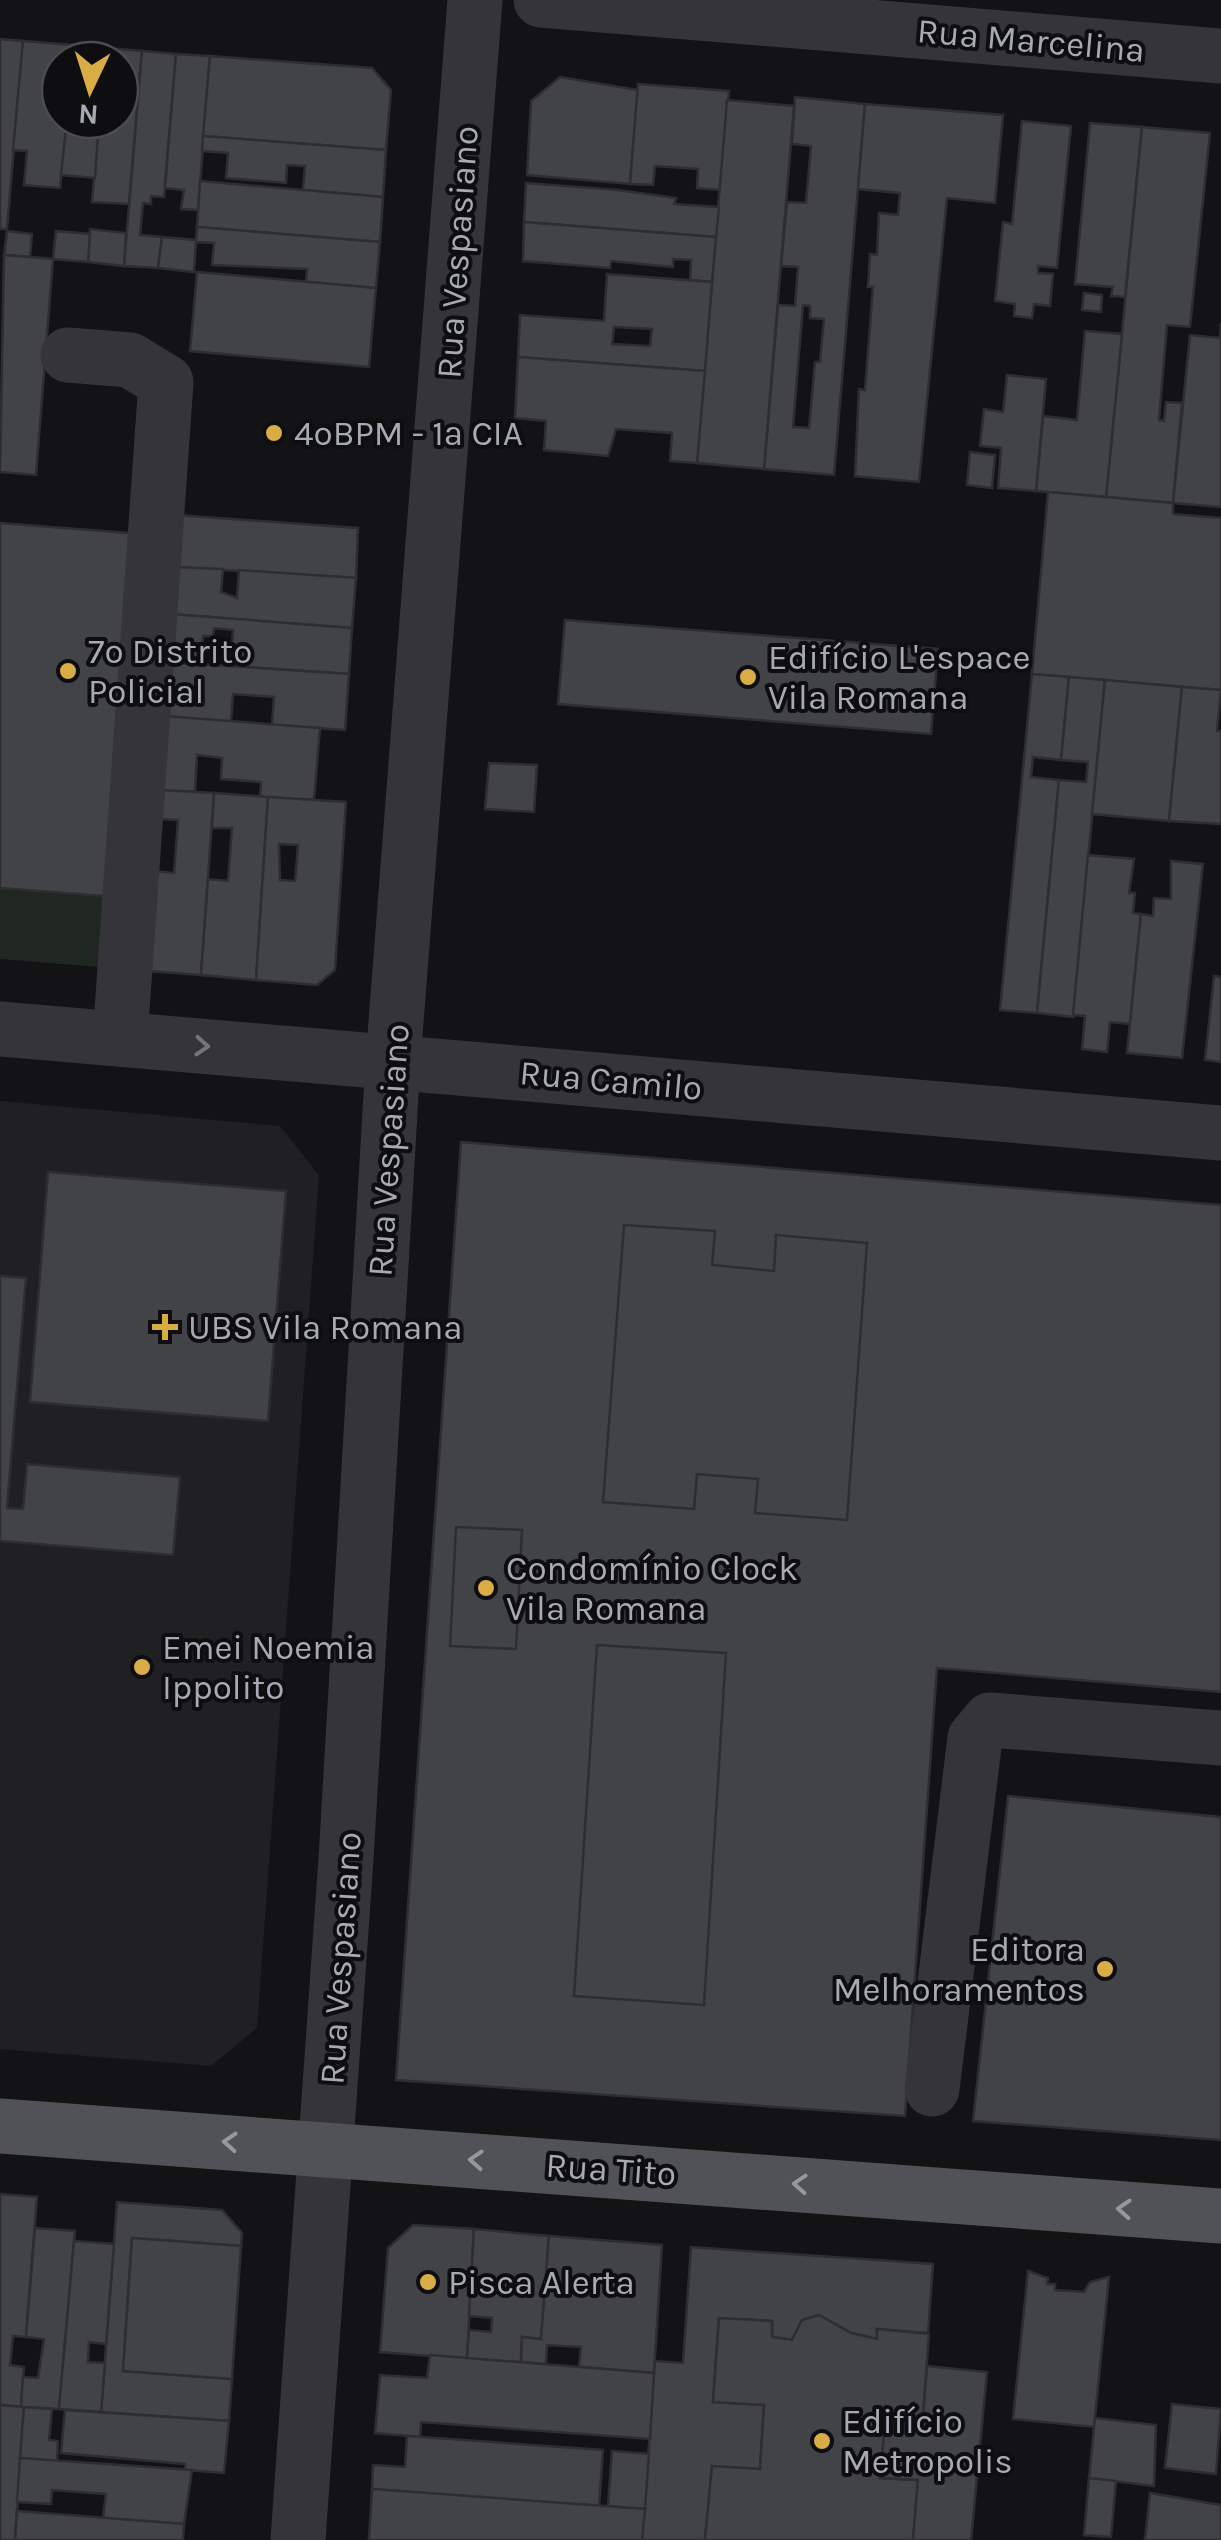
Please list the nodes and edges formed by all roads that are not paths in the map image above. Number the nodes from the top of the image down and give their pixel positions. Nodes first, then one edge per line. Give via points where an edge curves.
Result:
1 (476, 0) edge
2 (541, 0) edge
3 (1221, 56) edge
4 (68, 355) dead end
5 (0, 1029) edge
6 (120, 1040) junction
7 (393, 1060) junction
8 (1221, 1133) edge
9 (1221, 1738) edge
10 (932, 2089) dead end
11 (0, 2126) edge
12 (327, 2149) junction
13 (1221, 2216) edge
14 (298, 2540) edge

1 - 7 street, Rua Vespasiano
2 - 3 street, Rua Marcelina
4 - 6 street via 130,360 166,382
5 - 6 street, Rua Camilo
6 -> 7 street, Rua Camilo
7 - 8 street, Rua Camilo
7 - 12 street, Rua Vespasiano
9 - 10 street via 990,1720 975,1738
12 -> 11 main road, Rua Tito
13 -> 12 main road, Rua Tito
12 - 14 street, Rua Vespasiano

